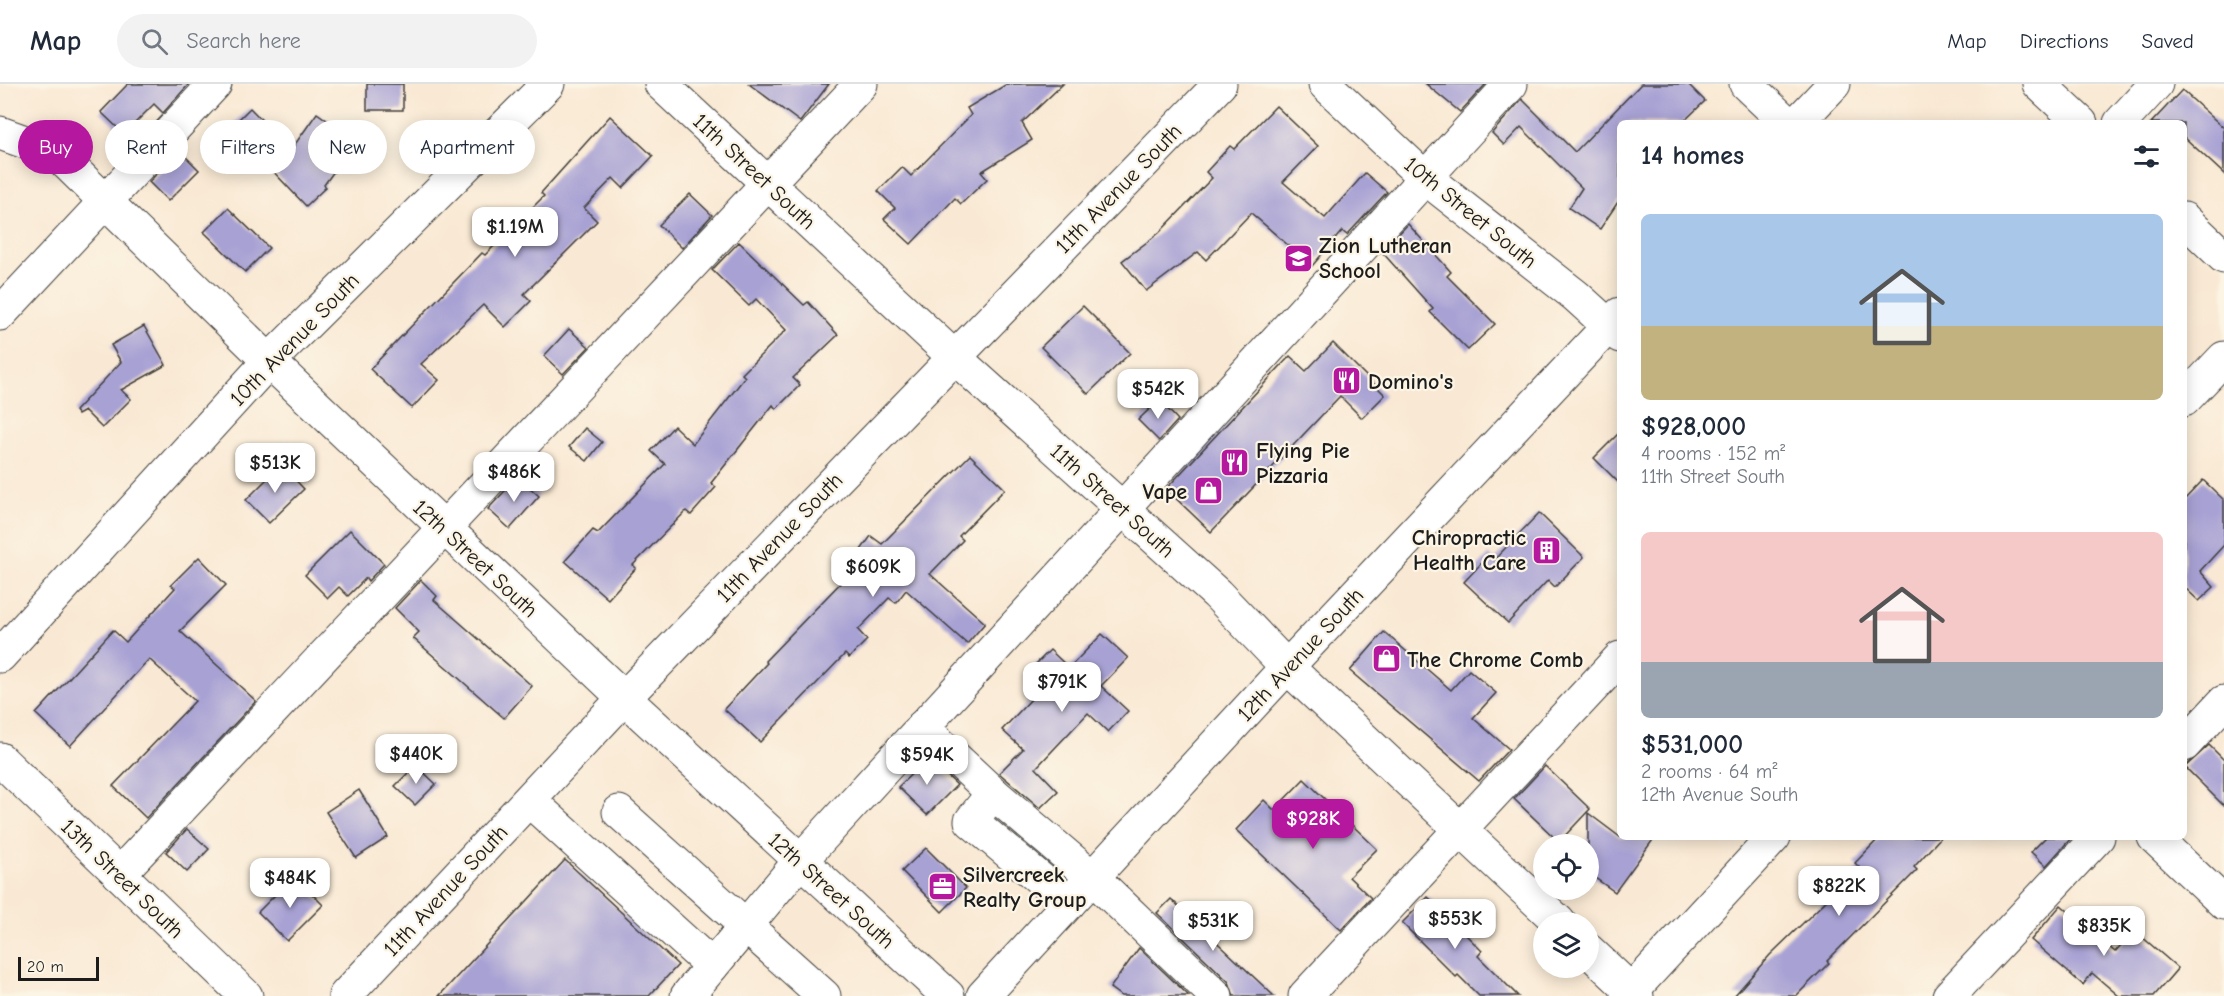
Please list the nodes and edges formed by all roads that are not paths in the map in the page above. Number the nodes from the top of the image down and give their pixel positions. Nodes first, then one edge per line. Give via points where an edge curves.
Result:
1 (215, 84) edge
2 (548, 84) edge
3 (661, 84) edge
4 (861, 84) edge
5 (1220, 84) edge
6 (1324, 84) edge
7 (1511, 84) edge
8 (1746, 84) edge
9 (1834, 84) edge
10 (2039, 84) edge
11 (2156, 84) edge
12 (1785, 120) edge
13 (1800, 120) edge
14 (2078, 120) edge
15 (2123, 120) edge
16 (0, 133) edge
17 (1424, 177) junction
18 (768, 183) junction
19 (105, 201) junction
20 (2187, 222) edge
21 (2224, 257) edge
22 (0, 314) edge
23 (1616, 325) edge
24 (954, 356) junction
25 (2224, 358) edge
26 (268, 362) junction
27 (2187, 397) edge
28 (1121, 507) junction
29 (444, 528) junction
30 (0, 656) edge
31 (1617, 661) edge
32 (1287, 667) junction
33 (624, 698) junction
34 (2224, 702) edge
35 (922, 727) junction
36 (2187, 742) edge
37 (0, 759) edge
38 (993, 793) junction
39 (530, 801) junction
40 (619, 812) dead end
41 (1460, 830) junction
42 (1048, 840) junction
43 (1771, 840) edge
44 (2095, 840) edge
45 (2157, 840) edge
46 (800, 861) junction
47 (1025, 865) junction
48 (119, 874) junction
49 (1092, 878) junction
50 (1069, 903) junction
51 (2224, 903) edge
52 (1548, 912) edge
53 (745, 925) junction
54 (1599, 961) edge
55 (712, 966) junction
56 (1632, 994) edge
57 (246, 996) edge
58 (345, 996) edge
59 (687, 996) edge
60 (824, 996) edge
61 (948, 996) edge
62 (983, 996) edge
63 (1216, 996) edge
64 (1305, 996) edge
65 (1949, 996) edge

1 - 19 street
2 - 26 street, 10th Avenue South
3 - 18 street, 11th Street South
4 - 18 street
5 - 24 street, 11th Avenue South
6 - 17 street, 10th Street South
7 - 17 street
8 - 12 street
9 - 13 street
10 - 14 street
11 - 15 street
16 - 19 street, 12th Street South via 56,153
17 - 23 street, 10th Street South
17 - 28 street
18 - 24 street, 11th Street South
18 - 29 street
19 - 22 street
19 - 26 street, 12th Street South
20 - 21 street
23 - 32 street, 12th Avenue South
24 - 28 street, 11th Street South
24 - 33 street, 11th Avenue South
25 - 27 street
26 - 29 street, 12th Street South
26 - 30 street, 10th Avenue South
28 - 32 street, 11th Street South via 1217,594
28 - 35 street
29 - 33 street, 12th Street South
29 - 48 street
31 - 41 street
32 - 41 street, 11th Street South
32 - 49 street, 12th Avenue South
33 - 39 street, 11th Avenue South
33 - 46 street, 12th Street South
34 - 36 street
35 - 38 street
35 - 46 street
37 - 48 street, 13th Street South
38 - 42 street
38 - 47 street via 970,820
39 - 55 street
39 - 58 street, 11th Avenue South
40 - 53 street
41 - 52 street, 11th Street South
41 - 64 street
42 - 47 street
42 - 49 street
43 - 56 street
44 - 65 street
45 - 51 street
46 - 53 street
46 - 61 street, 12th Street South
47 - 50 street
48 - 57 street, 13th Street South
49 - 50 street, 12th Avenue South
49 - 63 street
50 - 62 street, 12th Avenue South
53 - 55 street
53 - 60 street
54 - 56 street
55 - 59 street

